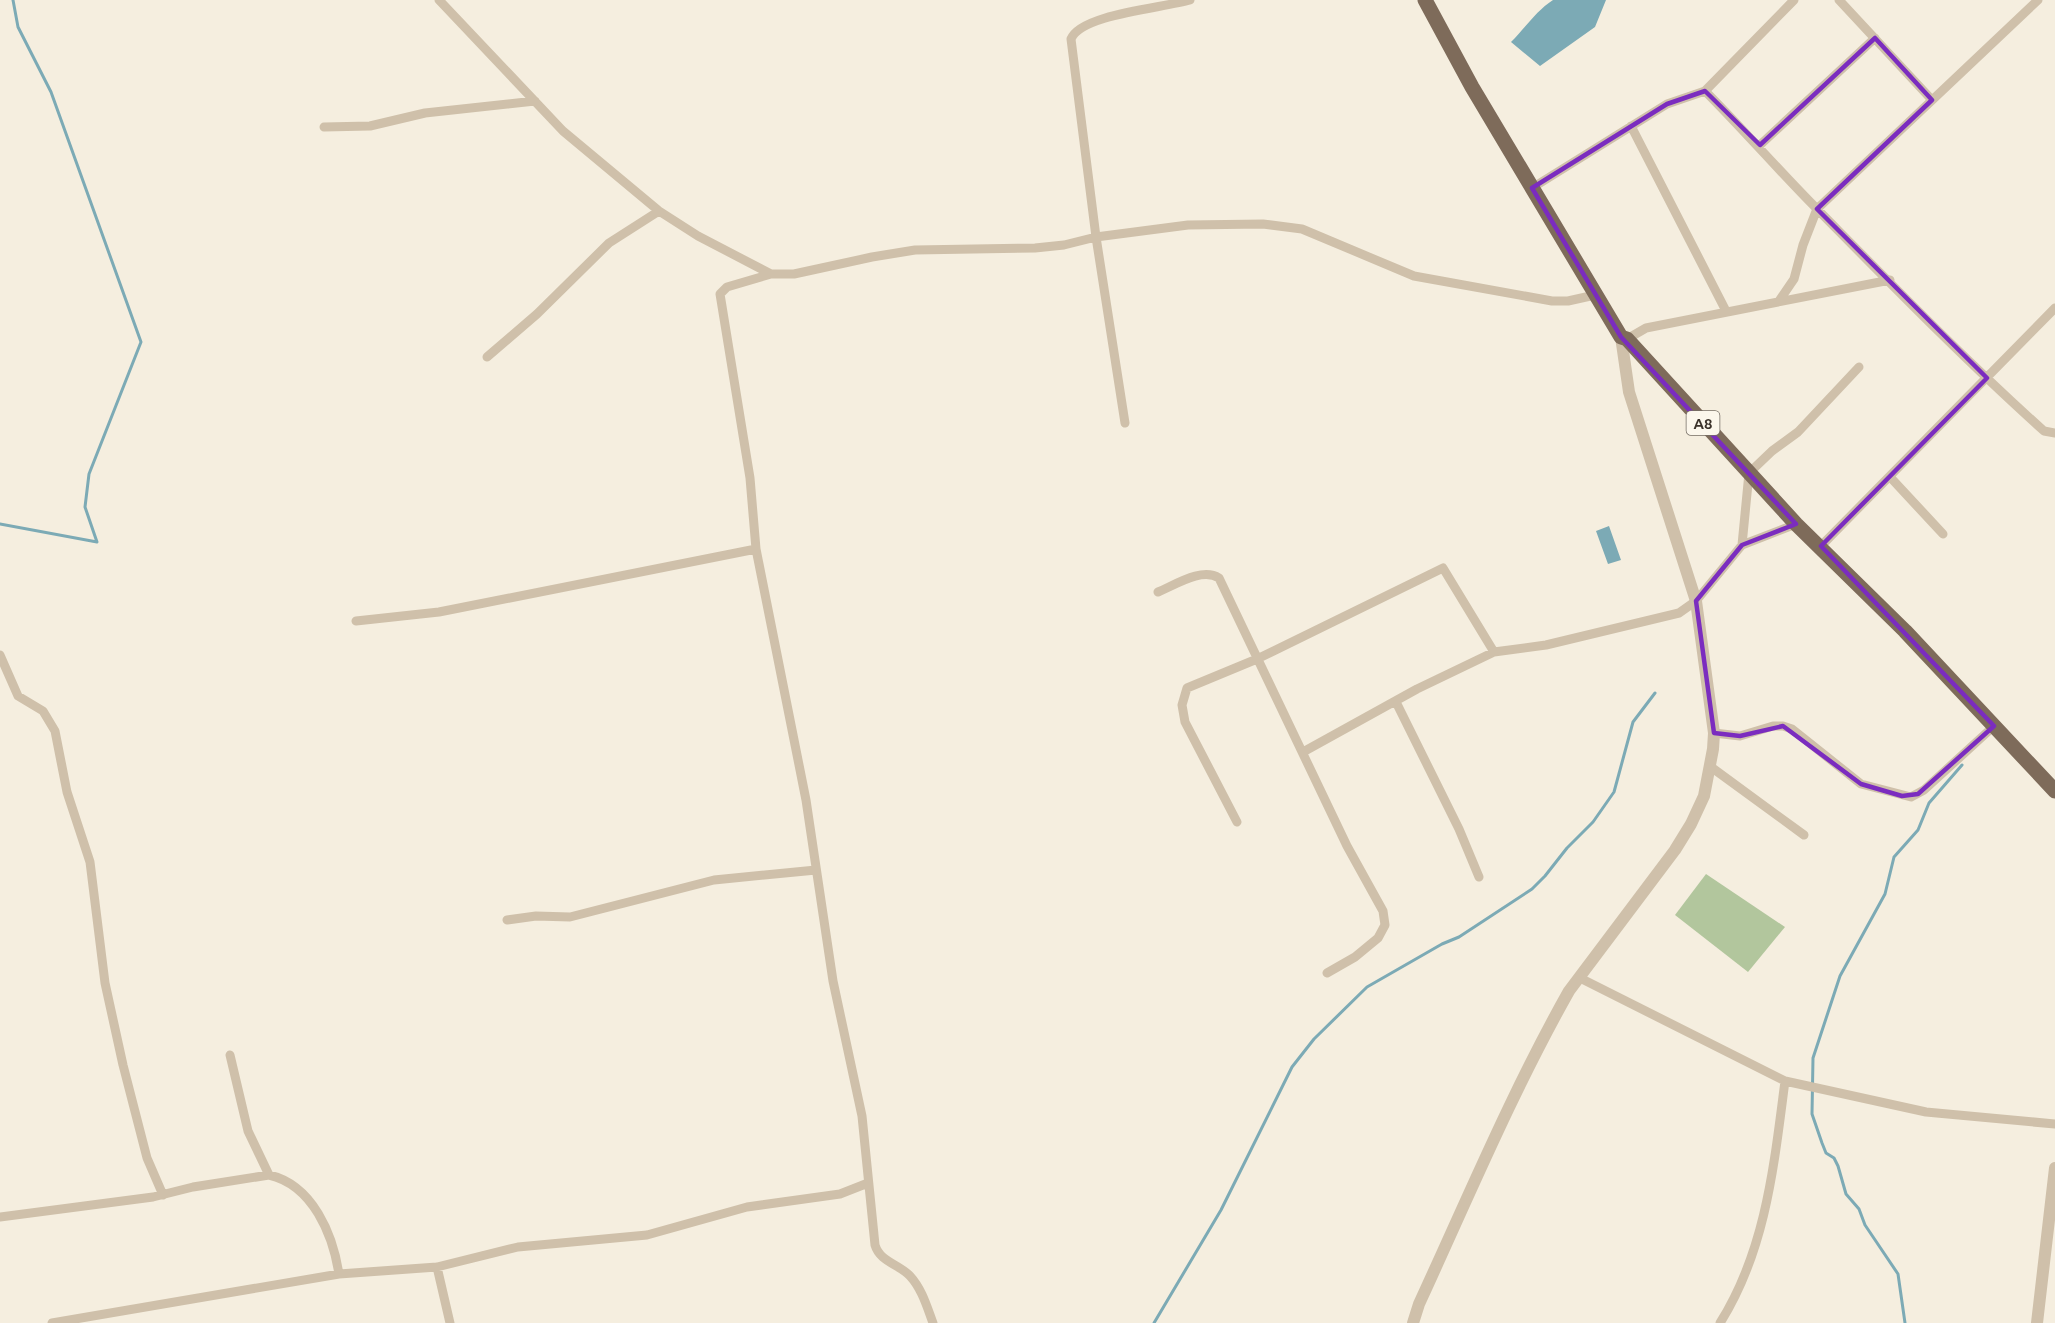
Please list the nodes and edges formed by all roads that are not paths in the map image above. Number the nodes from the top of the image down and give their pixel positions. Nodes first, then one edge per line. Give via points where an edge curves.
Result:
1 (439, 0) edge
2 (1190, 0) edge
3 (1794, 0) edge
4 (1839, 0) edge
5 (2037, 0) edge
6 (1431, 2) edge
7 (1875, 38) junction
8 (1706, 91) junction
9 (1932, 100) junction
10 (535, 101) junction
11 (1631, 126) junction
12 (324, 127) dead end
13 (1760, 146) junction
14 (1532, 188) junction
15 (1817, 209) junction
16 (659, 211) junction
17 (1096, 237) junction
18 (771, 274) junction
19 (1890, 280) junction
20 (1595, 295) junction
21 (1779, 301) junction
22 (2055, 308) edge
23 (1726, 311) junction
24 (1624, 338) junction
25 (487, 357) dead end
26 (1859, 367) dead end
27 (1987, 378) junction
28 (1125, 423) dead end
29 (2055, 434) edge
30 (1749, 472) junction
31 (1891, 478) junction
32 (1796, 524) junction
33 (1943, 534) dead end
34 (1742, 545) junction
35 (1821, 546) junction
36 (756, 549) junction
37 (1158, 592) dead end
38 (1696, 601) junction
39 (356, 621) dead end
40 (1494, 652) junction
41 (0, 655) edge
42 (1257, 659) junction
43 (1396, 702) junction
44 (1994, 726) junction
45 (1714, 733) junction
46 (1303, 752) junction
47 (1711, 767) junction
48 (2055, 791) edge
49 (1237, 822) dead end
50 (1804, 835) dead end
51 (816, 870) junction
52 (1479, 877) dead end
53 (507, 920) dead end
54 (1327, 973) dead end
55 (1580, 978) junction
56 (230, 1055) dead end
57 (1785, 1081) junction
58 (2055, 1124) edge
59 (2055, 1168) edge
60 (269, 1175) junction
61 (868, 1183) junction
62 (163, 1195) junction
63 (0, 1217) edge
64 (437, 1267) junction
65 (339, 1274) junction
66 (52, 1323) edge
67 (450, 1323) edge
68 (933, 1323) edge
69 (1413, 1323) edge
70 (1720, 1323) edge
71 (2037, 1323) edge

1 - 10 street
2 - 17 street via 1098,18 1072,35
3 - 8 street
4 - 7 street
5 - 9 street
6 - 14 main road, A8
7 - 9 street
7 - 13 street
8 - 11 street via 1674,101
8 - 13 street
9 - 15 street
10 - 12 street via 435,112 370,126
10 - 16 street via 563,131
11 - 14 street
11 - 23 street
13 - 15 street
14 - 20 main road, A8
15 - 19 street
15 - 21 street via 1794,279
16 - 18 street
16 - 25 street via 609,243
17 - 18 street via 1044,248 915,250 795,274
17 - 20 street via 1188,225 1287,225 1315,233 1413,276 1552,301
17 - 28 street
18 - 36 street via 727,287 720,294 750,478
19 - 21 street
19 - 27 street
20 - 24 main road, A8
21 - 23 street
22 - 27 street
23 - 24 street via 1646,328
24 - 30 main road, A8
24 - 38 street via 1629,392
26 - 30 street via 1798,432
27 - 29 street via 2044,431
27 - 31 street
30 - 32 main road, A8
30 - 34 street
31 - 33 street
31 - 35 street
32 - 34 street
32 - 35 main road, A8
34 - 38 street
35 - 44 main road, A8
36 - 39 street via 439,612
36 - 51 street
37 - 42 street via 1202,574 1219,578
38 - 40 street via 1679,612 1645,623
38 - 45 street
40 - 42 street via 1443,568
40 - 43 street
41 - 62 street via 18,696 43,711 55,731 67,792 90,862 105,983 125,1075 147,1158
42 - 46 street
42 - 49 street via 1188,688 1182,705 1198,752
43 - 46 street
43 - 52 street
44 - 45 street via 1924,790 1911,797 1861,784 1783,726 1740,736
44 - 48 main road, A8
45 - 47 street
46 - 54 street via 1385,918 1382,933 1374,941
47 - 50 street
47 - 55 street via 1704,796 1675,850
51 - 53 street via 723,878 570,917
51 - 61 street via 833,981 862,1116
55 - 57 street
55 - 69 street via 1530,1064
56 - 60 street via 248,1131
57 - 58 street via 1926,1112
57 - 70 street via 1767,1208 1745,1277
59 - 71 street
60 - 62 street
60 - 65 street via 295,1188 322,1219 334,1246
61 - 64 street via 840,1194 747,1207 647,1235 518,1247
61 - 68 street via 877,1251 912,1277
62 - 63 street
64 - 65 street
64 - 67 street
65 - 66 street

